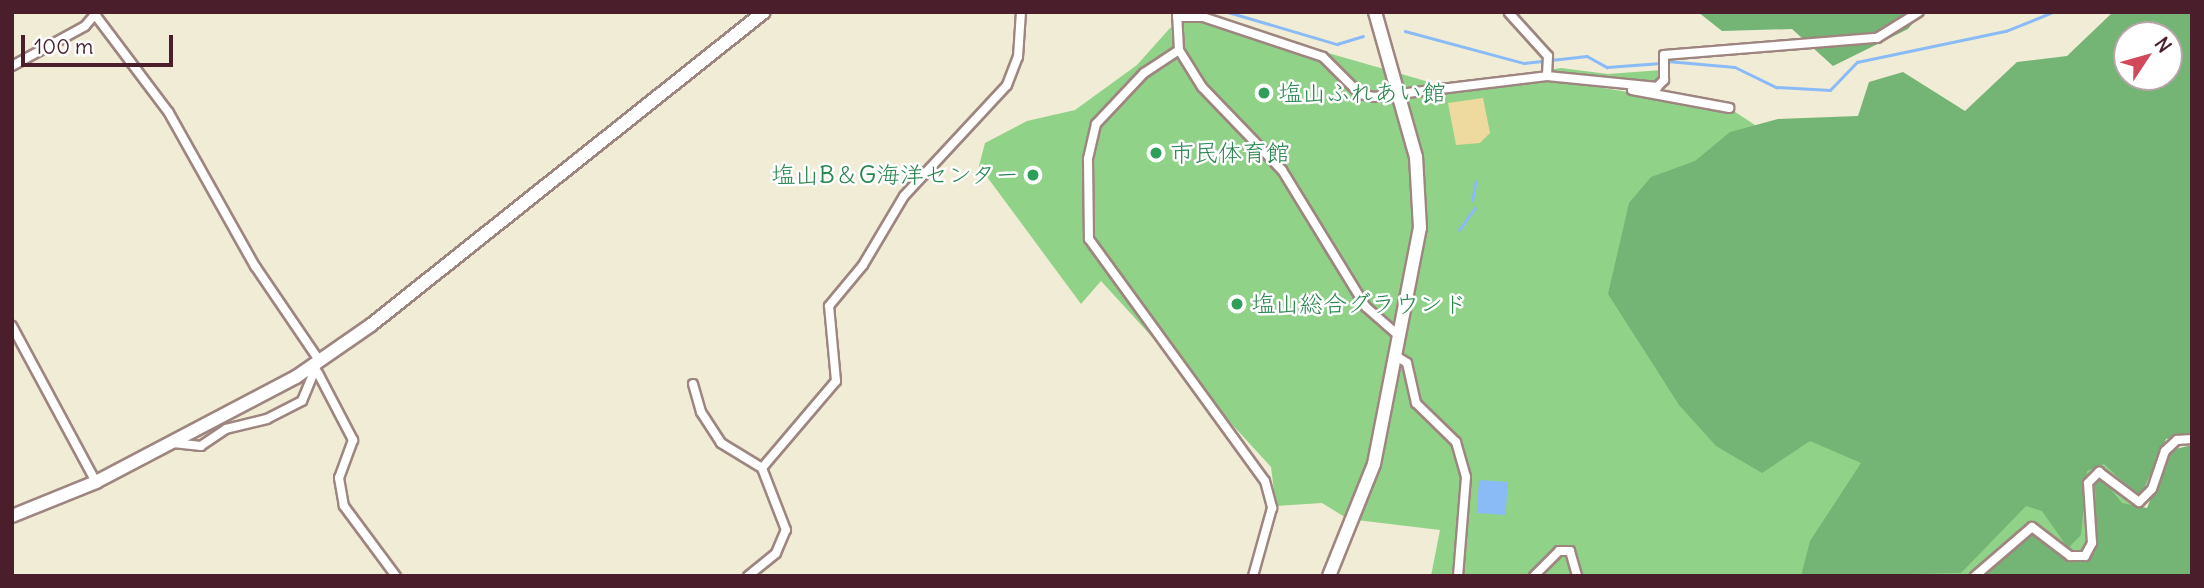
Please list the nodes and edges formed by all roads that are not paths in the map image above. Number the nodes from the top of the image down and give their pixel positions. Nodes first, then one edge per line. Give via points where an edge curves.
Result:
1 (764, 12) edge
2 (1021, 12) edge
3 (1376, 12) edge
4 (1919, 12) edge
5 (95, 13) edge
6 (1509, 13) edge
7 (1177, 14) edge
8 (1179, 50) junction
9 (12, 66) edge
10 (1547, 73) junction
11 (1612, 87) junction
12 (1399, 90) junction
13 (1729, 108) dead end
14 (12, 327) edge
15 (1399, 336) junction
16 (1396, 356) junction
17 (318, 367) junction
18 (693, 384) dead end
19 (2192, 439) edge
20 (170, 443) junction
21 (762, 468) junction
22 (96, 482) junction
23 (12, 516) edge
24 (396, 576) edge
25 (748, 576) edge
26 (1253, 576) edge
27 (1329, 576) edge
28 (1458, 576) edge
29 (1534, 576) edge
30 (1577, 576) edge
31 (1975, 576) edge

1 - 17 street
2 - 21 street via 1018,57 1007,85 904,196 863,265 829,306 836,381
3 - 12 street
4 - 11 street via 1877,38 1677,52 1661,66 1664,80 1657,87
5 - 9 street
5 - 17 street via 169,113
6 - 10 street via 1548,56
7 - 8 street
7 - 12 street via 1203,16 1323,57 1360,94
8 - 15 street via 1202,87 1282,170 1366,307
8 - 26 street via 1144,74 1096,124 1087,159 1090,239 1265,481 1272,508
10 - 11 street
10 - 12 street via 1447,91
11 - 13 street
12 - 15 street via 1416,157 1420,210
14 - 22 street
15 - 16 street
16 - 27 street via 1366,489
16 - 28 street via 1407,363 1416,403 1456,442 1466,477
17 - 20 street
17 - 20 street via 302,401 267,419 226,429 201,446
17 - 24 street via 353,440 339,478 344,506
18 - 21 street via 701,412 721,443
19 - 31 street via 2177,440 2165,450 2152,489 2139,502 2099,472 2088,483 2092,543 2085,556 2070,556 2032,527
20 - 22 street
21 - 25 street via 786,530 776,553
22 - 23 street
29 - 30 street via 1559,551 1570,551

